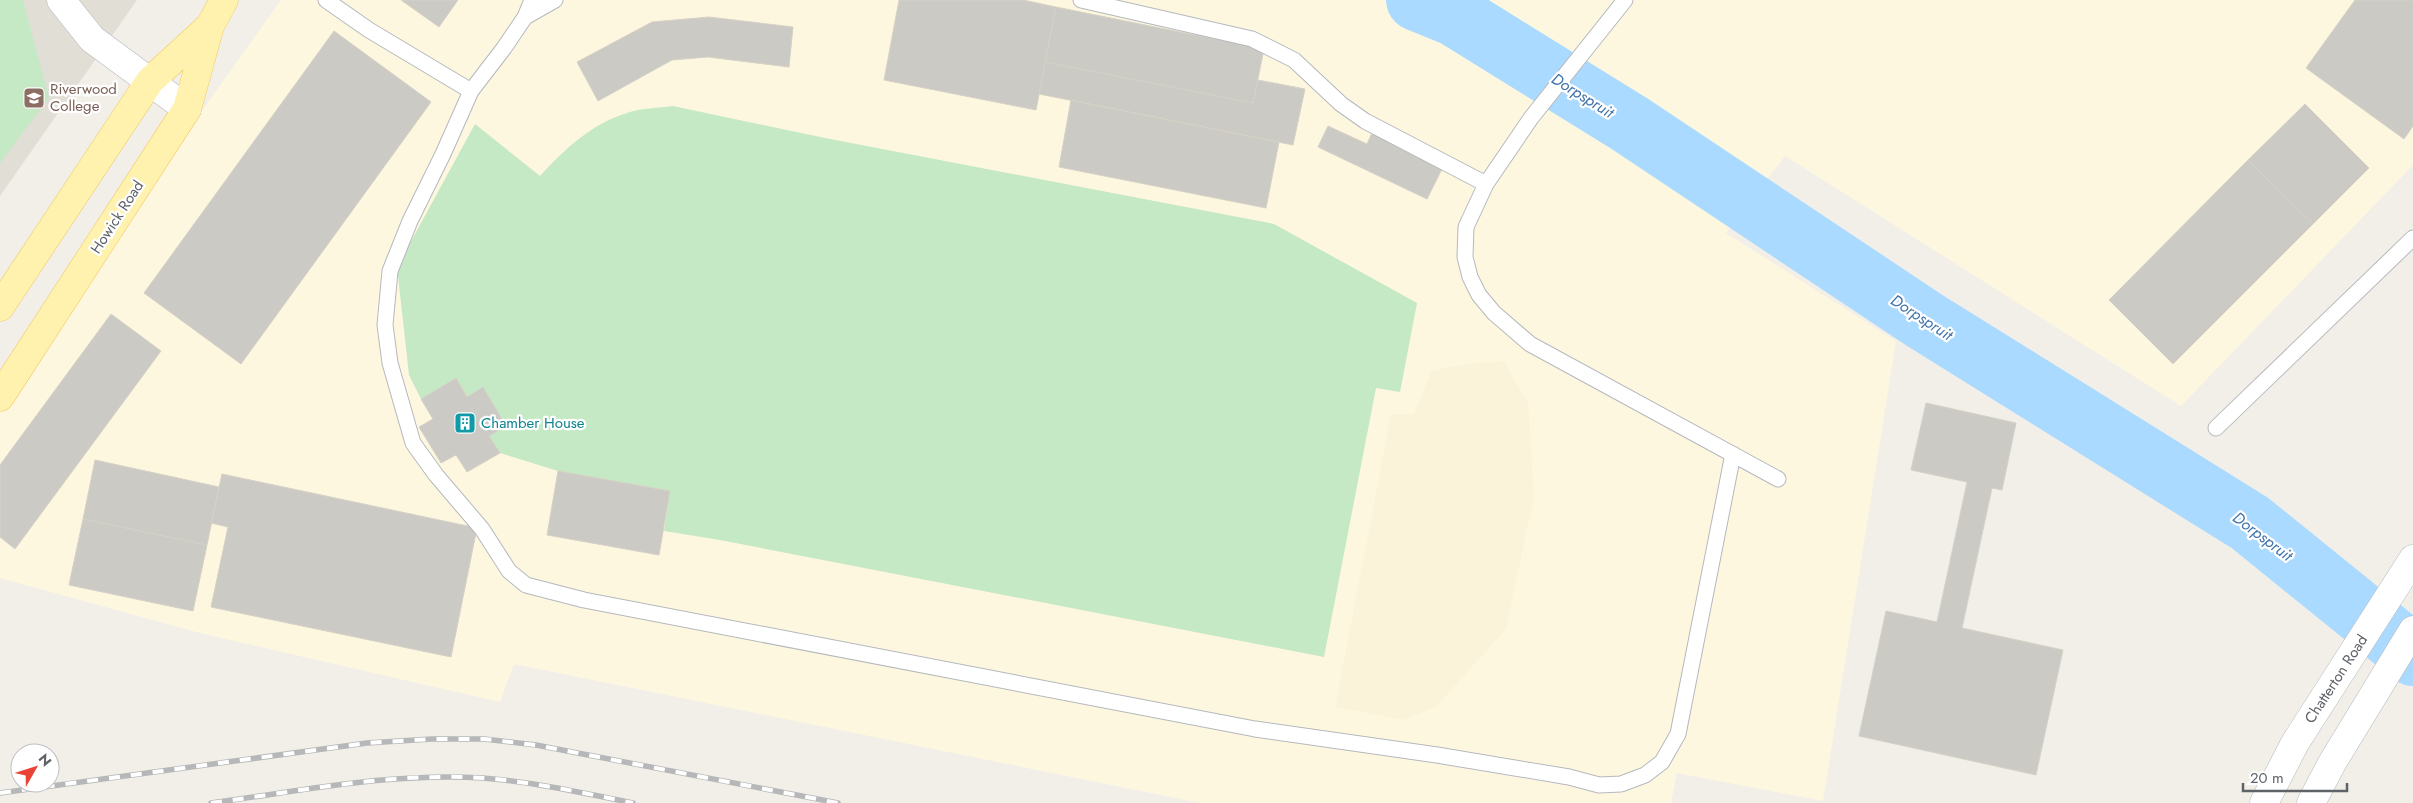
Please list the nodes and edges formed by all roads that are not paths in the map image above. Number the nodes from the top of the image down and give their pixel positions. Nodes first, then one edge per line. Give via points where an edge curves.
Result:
1 (62, 0) edge
2 (224, 0) edge
3 (326, 0) edge
4 (532, 0) edge
5 (555, 0) edge
6 (1081, 0) edge
7 (1625, 0) edge
8 (525, 17) junction
9 (210, 26) junction
10 (150, 81) junction
11 (471, 91) junction
12 (187, 109) junction
13 (1486, 184) junction
14 (2413, 238) edge
15 (0, 307) edge
16 (0, 397) edge
17 (2216, 428) dead end
18 (1733, 454) junction
19 (1778, 479) dead end
20 (2413, 559) edge
21 (2413, 630) edge
22 (2264, 803) edge
23 (2311, 803) edge

1 - 10 street via 92,39
2 - 9 main road, Howick Road
3 - 11 lane via 369,30
4 - 8 lane
5 - 8 lane
6 - 13 lane via 1252,39 1270,47 1294,60 1341,104 1364,120
7 - 13 lane via 1531,118
8 - 11 lane
9 - 10 main road, Howick Road
9 - 12 main road, Howick Road
10 - 12 street
10 - 15 main road, Howick Road
11 - 18 lane via 390,271 385,325 390,363 413,443 482,530 509,571 526,585 545,591 1255,729 1437,755 1569,777 1599,786 1621,784 1645,775 1662,762 1678,734
12 - 16 main road, Howick Road
13 - 18 lane via 1466,227 1465,257 1470,277 1494,312 1530,344
14 - 17 lane
18 - 19 lane
20 - 22 street, Chatterton Road via 2295,743
21 - 23 street

